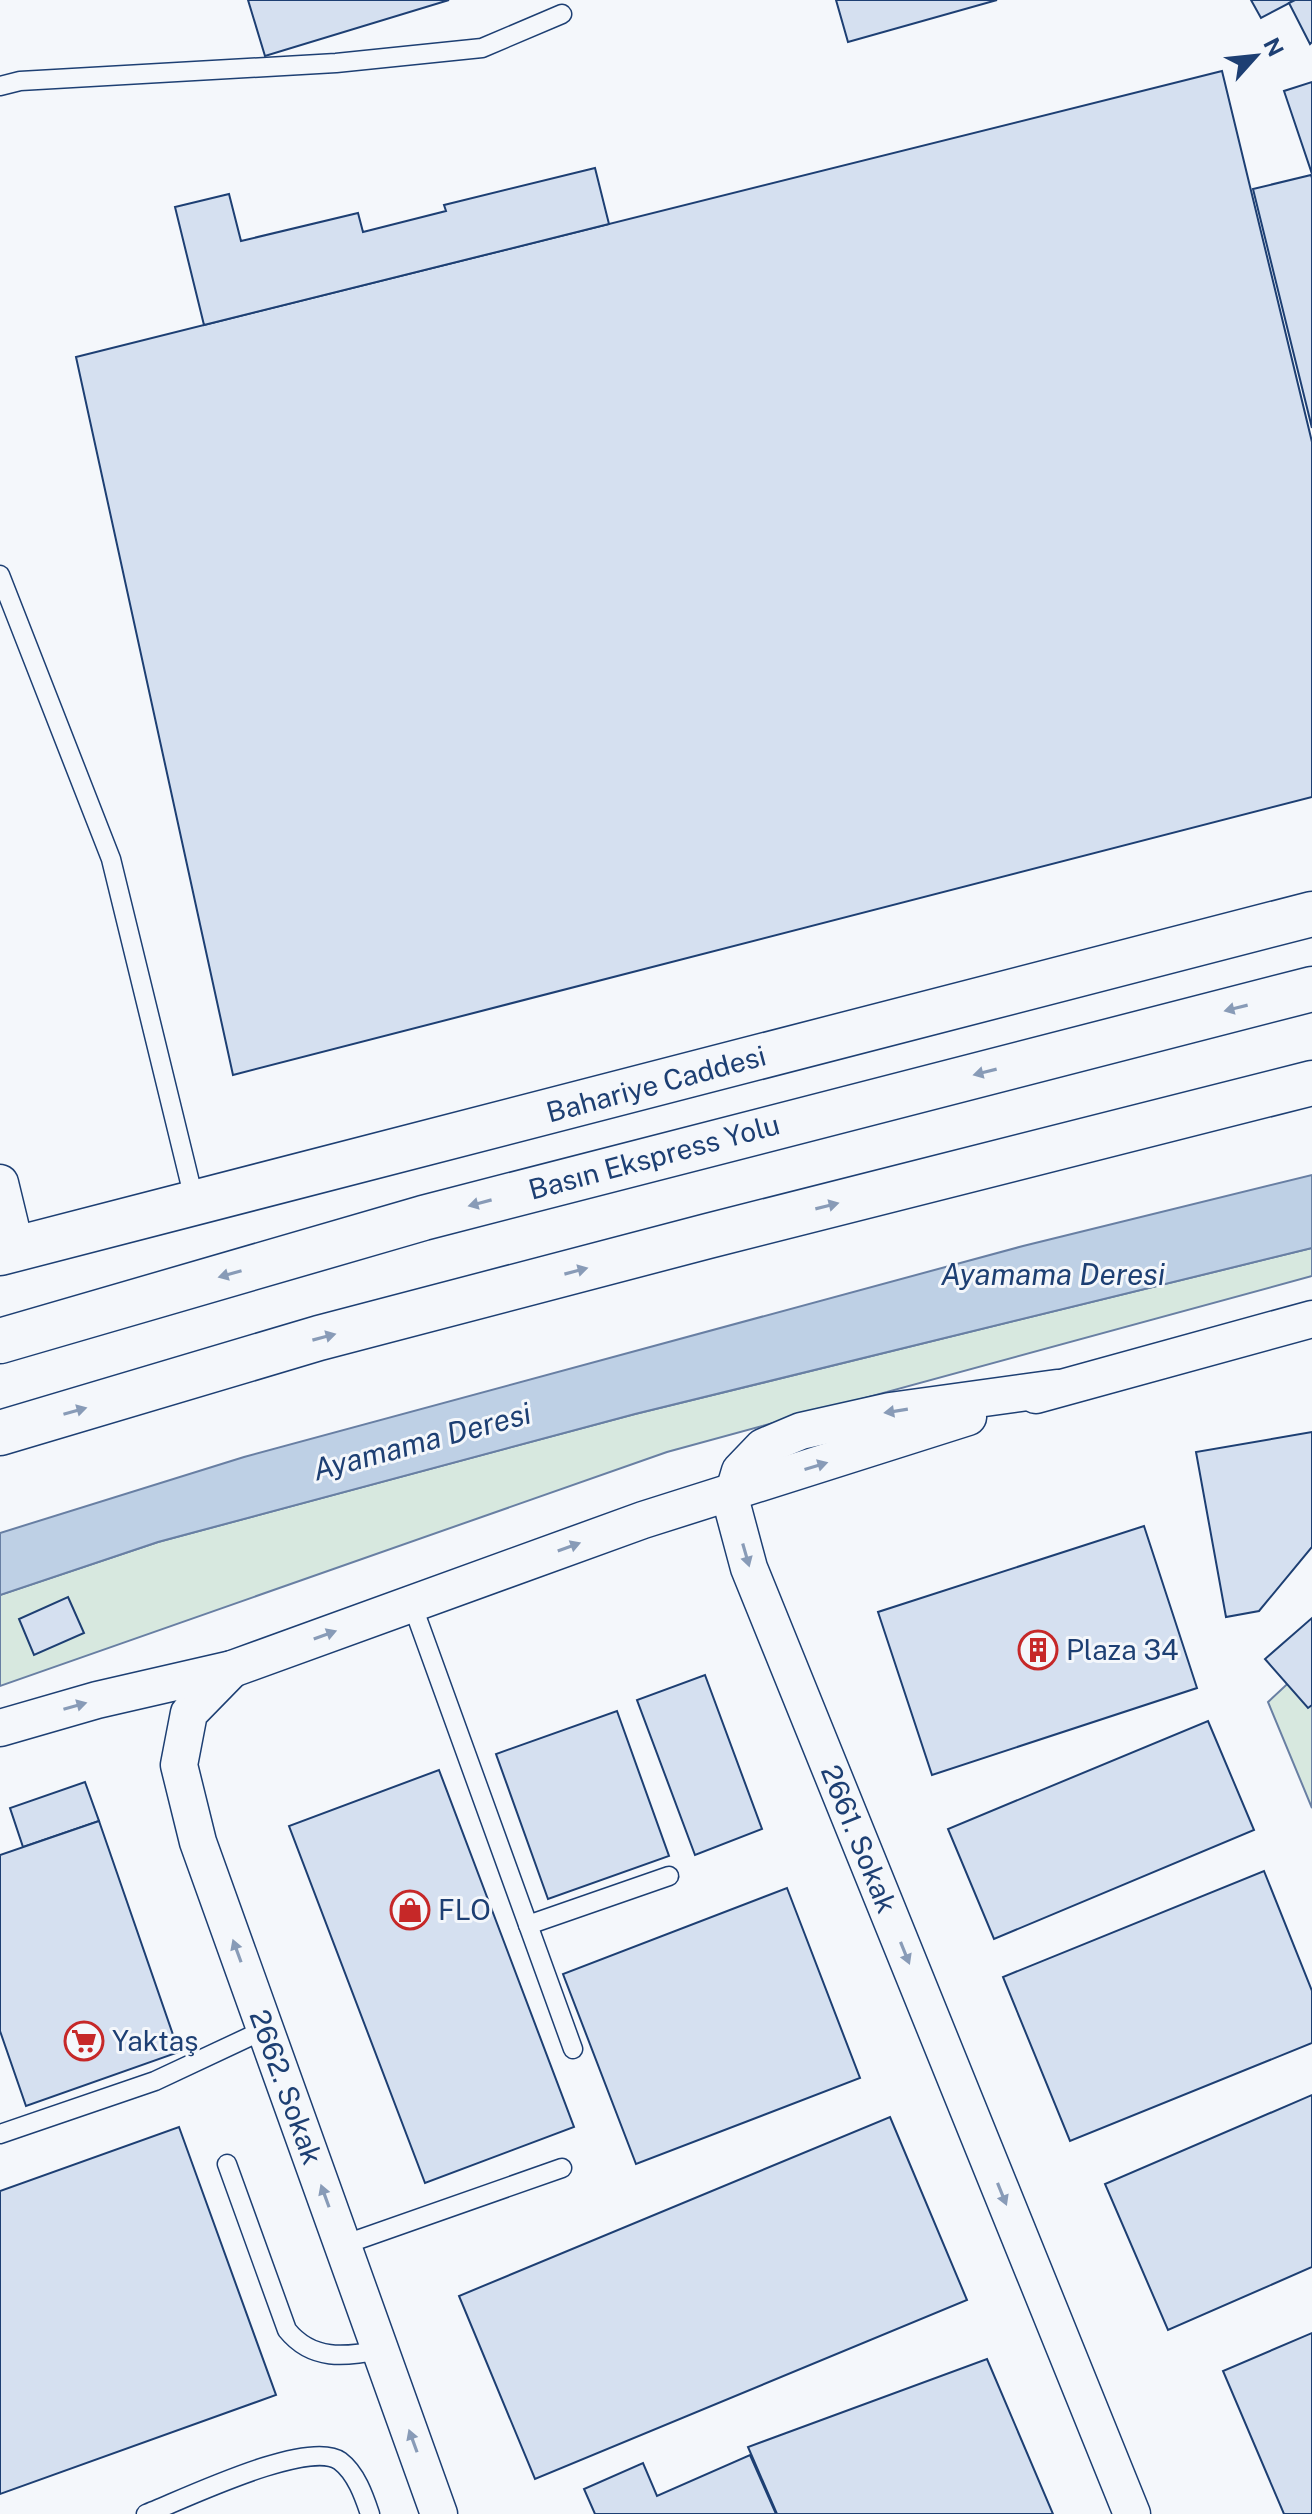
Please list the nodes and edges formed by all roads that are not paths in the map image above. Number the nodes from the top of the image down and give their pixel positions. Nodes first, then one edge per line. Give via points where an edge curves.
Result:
1 (562, 14) dead end
2 (0, 86) edge
3 (0, 575) edge
4 (1312, 914) edge
5 (1312, 989) edge
6 (1312, 1083) edge
7 (0, 1183) edge
8 (195, 1203) junction
9 (8, 1251) edge
10 (1312, 1319) edge
11 (0, 1341) edge
12 (0, 1433) edge
13 (734, 1491) junction
14 (412, 1604) junction
15 (232, 1669) junction
16 (0, 1728) edge
17 (669, 1876) dead end
18 (528, 1925) junction
19 (266, 2029) junction
20 (573, 2049) dead end
21 (0, 2134) edge
22 (227, 2164) dead end
23 (562, 2168) dead end
24 (343, 2245) junction
25 (381, 2350) junction
26 (146, 2514) edge
27 (370, 2514) edge
28 (439, 2514) edge
29 (1132, 2514) edge

1 - 2 lane via 482,48
3 - 8 lane via 111,859
4 - 8 main road, Bahariye Caddesi
5 -> 11 main road, Basın Ekspress Yolu via 423,1218
12 -> 6 main road via 319,1338
7 - 9 street
8 - 9 main road, Bahariye Caddesi
10 - 13 street via 1057,1388
14 -> 13 street
13 -> 29 street, 2661. Sokak via 731,1501 749,1568
15 -> 14 street
14 - 18 lane
16 -> 15 street
19 -> 15 street, 2662. Sokak via 198,1842 179,1765 189,1713
17 - 18 lane
18 - 20 lane
19 - 21 lane via 155,2081
24 -> 19 street, 2662. Sokak
22 - 25 lane via 287,2330 322,2355
23 - 24 lane
24 - 25 street, 2662. Sokak
28 -> 25 street, 2662. Sokak
26 - 27 lane via 258,2469 323,2454 340,2461 361,2487

